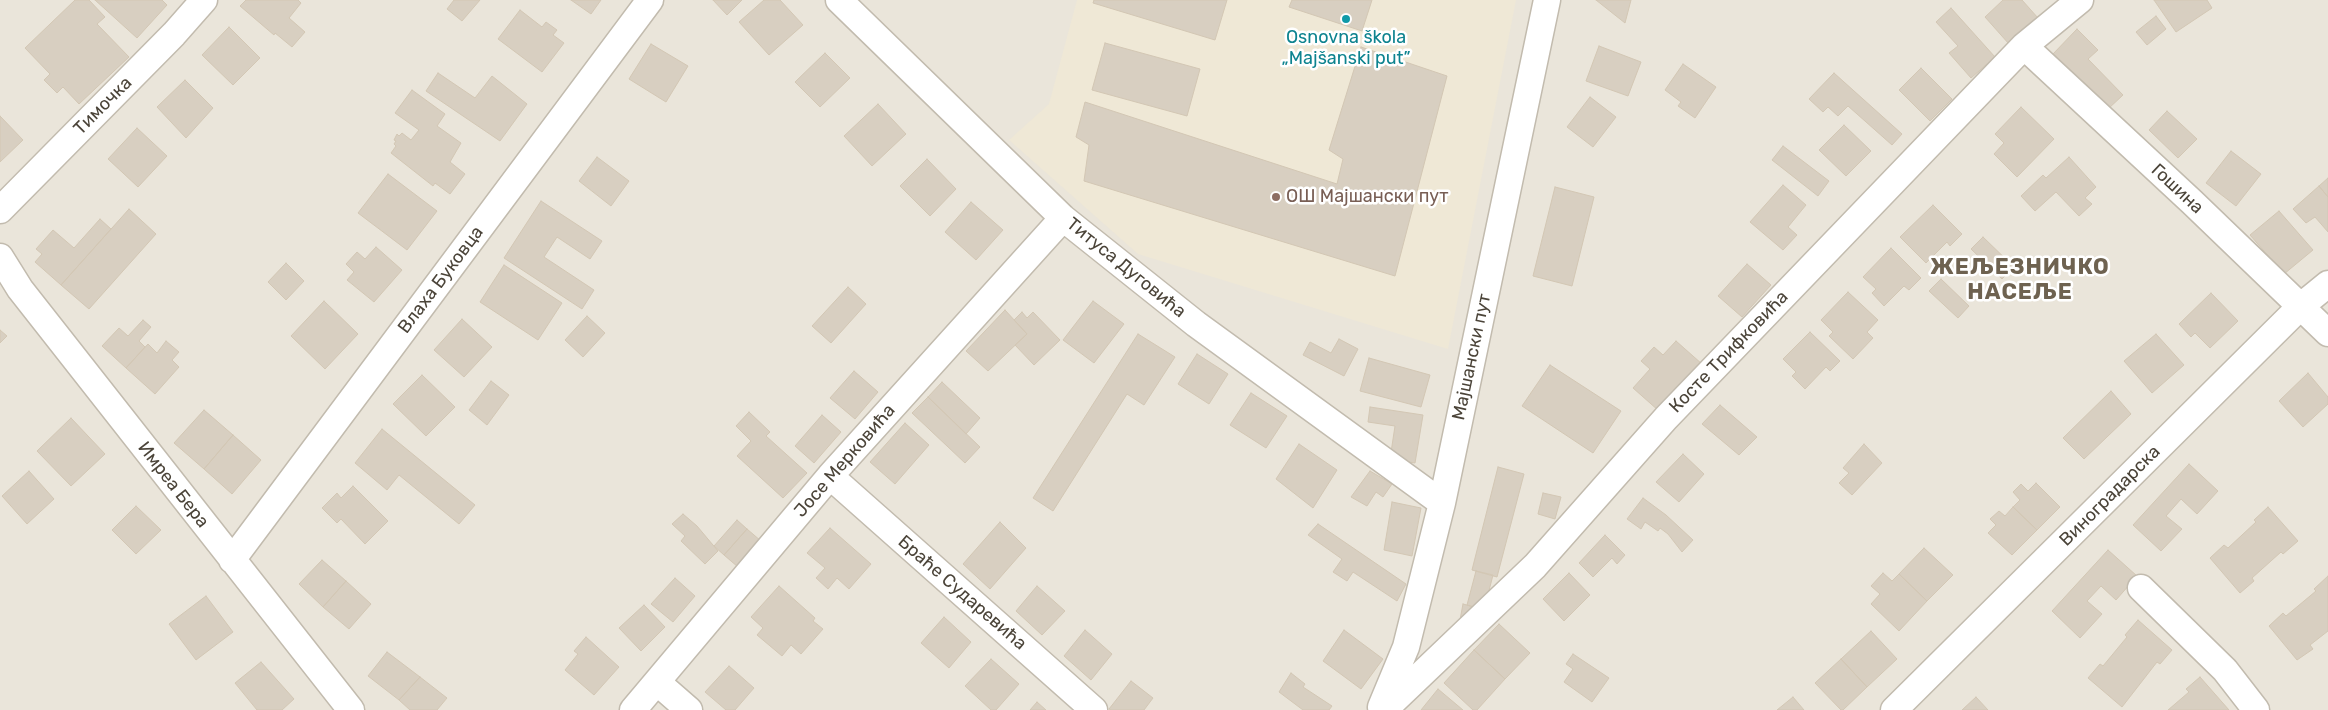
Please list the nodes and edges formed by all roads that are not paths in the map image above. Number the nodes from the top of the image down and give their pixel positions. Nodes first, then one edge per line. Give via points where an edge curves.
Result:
1 (204, 0) edge
2 (650, 0) edge
3 (839, 0) edge
4 (1547, 0) edge
5 (2080, 0) edge
6 (2024, 46) junction
7 (0, 210) edge
8 (1063, 218) junction
9 (0, 257) edge
10 (2328, 284) edge
11 (2301, 306) junction
12 (2328, 333) edge
13 (830, 476) junction
14 (1442, 503) junction
15 (232, 560) junction
16 (2141, 588) dead end
17 (658, 683) junction
18 (351, 710) edge
19 (633, 710) edge
20 (689, 710) edge
21 (1094, 710) edge
22 (1380, 710) edge
23 (1384, 710) edge
24 (1894, 710) edge
25 (2256, 710) edge

1 - 7 street, Тимочка
2 - 15 street, Влаха Буковца
3 - 8 street, Титуса Дуговића
4 - 14 street, Мајшански пут
5 - 6 street, Косте Трифковића
6 - 11 street, Гошина
6 - 23 street, Косте Трифковића via 1666,418 1535,566
8 - 13 street, Јосе Мерковића
8 - 14 street, Титуса Дуговића via 1196,324
9 - 15 street, Имреа Бера via 20,289
10 - 11 street, Виноградарска
11 - 12 street, Гошина
11 - 24 street, Виноградарска
13 - 17 street, Јосе Мерковића
13 - 21 street, Браће Сударевића
14 - 22 street, Мајшански пут via 1406,648
15 - 18 street, Имреа Бера
16 - 25 street via 2225,670
17 - 19 street, Јосе Мерковића
17 - 20 street

